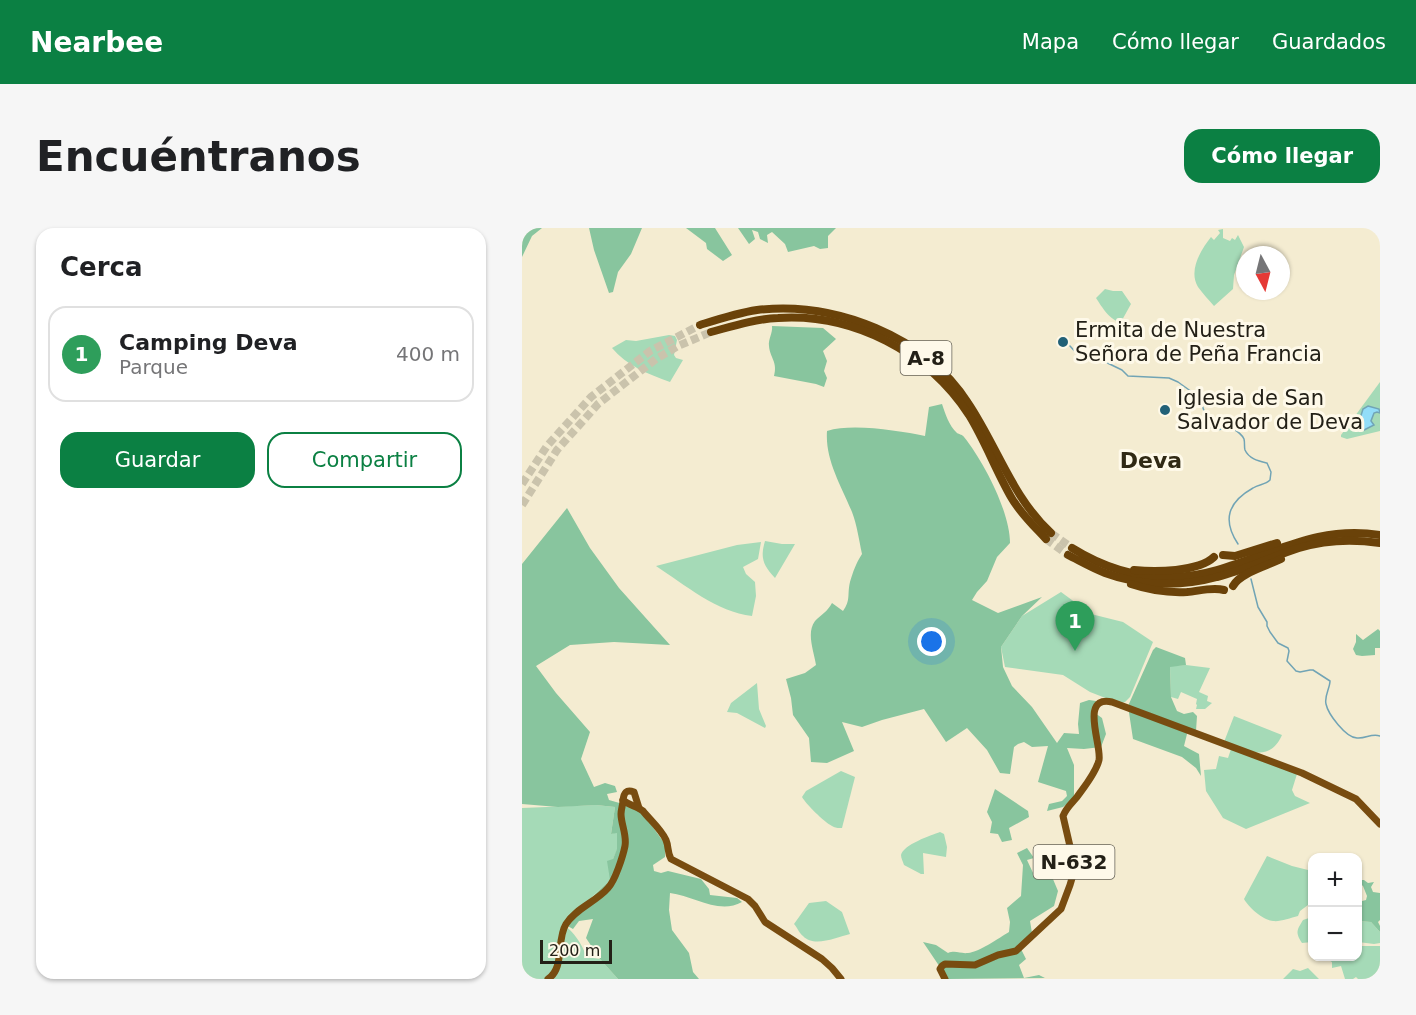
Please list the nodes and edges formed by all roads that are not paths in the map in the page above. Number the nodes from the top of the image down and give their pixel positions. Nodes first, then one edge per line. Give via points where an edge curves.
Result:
1 (700, 325) tunnel mouth
2 (711, 332) tunnel mouth
3 (1334, 534) junction
4 (1380, 535) edge
5 (1380, 544) edge
6 (1071, 554) junction
7 (1223, 555) dead end
8 (1214, 557) dead end
9 (1233, 586) dead end
10 (1224, 590) dead end
11 (1380, 824) edge
12 (548, 979) edge
13 (841, 979) edge
14 (945, 979) edge

1 - 2 highway, A-8 via 758,310 801,309 843,316 897,338 927,358 967,400 1030,512 1049,536 1026,518 1012,498 960,402 923,364 904,351 863,330 823,320 778,318
3 - 4 highway
3 - 6 highway via 1298,541 1215,571 1177,577 1138,575
3 - 7 highway via 1297,538 1236,556
5 - 6 highway via 1359,540 1320,543 1218,577 1178,584 1120,578
5 - 9 highway via 1340,543 1302,550 1243,576
6 - 8 highway via 1137,570 1194,567
6 - 10 highway via 1078,563 1137,586 1171,592
11 - 14 highway, N-632 via 1356,800 1291,766 1112,702 1099,704 1093,712 1099,762 1063,816 1075,868 1061,909 1016,951 975,965 945,964 940,969
12 - 13 highway via 556,969 567,923 613,881 625,847 622,809 630,801 664,836 671,859 748,899 768,925 822,959

